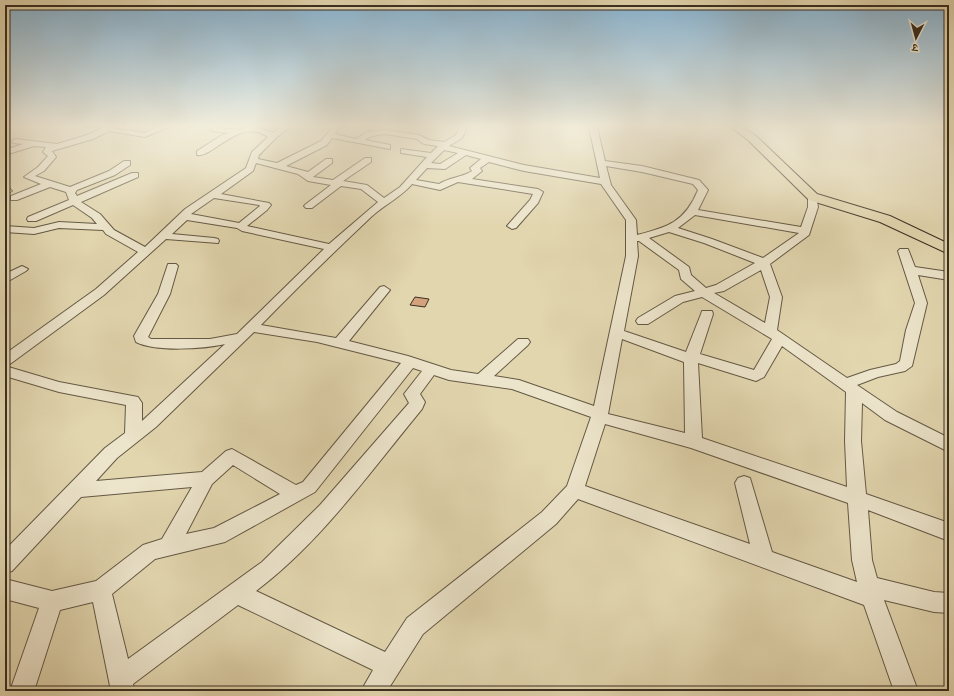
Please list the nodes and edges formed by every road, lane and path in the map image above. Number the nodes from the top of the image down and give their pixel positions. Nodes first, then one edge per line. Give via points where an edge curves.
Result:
1 (50, 159) edge
2 (292, 159) edge
3 (425, 159) edge
4 (454, 159) edge
5 (487, 159) edge
6 (494, 159) edge
7 (600, 159) edge
8 (774, 159) edge
9 (253, 160) joint
10 (368, 160) dead end
11 (329, 161) dead end
12 (429, 161) junction
13 (127, 163) dead end
14 (601, 163) junction
15 (279, 166) junction
16 (135, 175) dead end
17 (307, 177) junction
18 (464, 180) junction
19 (409, 181) junction
20 (605, 182) junction
21 (337, 183) junction
22 (50, 184) junction
23 (70, 191) junction
24 (212, 195) junction
25 (813, 197) junction
26 (14, 198) dead end
27 (74, 200) junction
28 (384, 202) junction
29 (309, 206) dead end
30 (693, 212) junction
31 (184, 216) junction
32 (32, 219) dead end
33 (241, 226) junction
34 (512, 226) dead end
35 (104, 227) junction
36 (5, 229) edge
37 (669, 229) junction
38 (805, 231) junction
39 (164, 236) junction
40 (636, 238) junction
41 (214, 241) dead end
42 (332, 248) junction
43 (949, 250) edge
44 (904, 251) dead end
45 (146, 252) junction
46 (764, 263) junction
47 (172, 266) dead end
48 (22, 269) dead end
49 (911, 270) junction
50 (949, 276) edge
51 (5, 279) edge
52 (384, 290) dead end
53 (704, 293) junction
54 (707, 314) dead end
55 (643, 321) dead end
56 (251, 327) junction
57 (617, 333) junction
58 (775, 335) junction
59 (241, 337) junction
60 (524, 342) dead end
61 (340, 343) junction
62 (691, 357) junction
63 (5, 361) edge
64 (410, 362) junction
65 (431, 369) junction
66 (5, 371) edge
67 (481, 380) junction
68 (849, 388) junction
69 (599, 416) junction
70 (133, 435) junction
71 (694, 442) junction
72 (949, 446) edge
73 (206, 479) junction
74 (744, 482) dead end
75 (75, 490) junction
76 (575, 490) junction
77 (296, 494) junction
78 (856, 498) junction
79 (949, 532) edge
80 (169, 546) junction
81 (763, 558) junction
82 (5, 562) edge
83 (5, 589) edge
84 (101, 590) junction
85 (870, 592) junction
86 (236, 593) junction
87 (52, 601) junction
88 (949, 603) edge
89 (390, 666) junction
90 (122, 685) edge
91 (22, 691) edge
92 (373, 691) edge
93 (906, 691) edge

1 - 22 street via 28,177
2 - 15 street
3 - 12 street
4 - 12 street via 442,167
5 - 18 street via 474,168 478,171
6 - 20 street via 524,168
7 - 14 street
8 - 25 main road
9 - 15 street
9 - 24 street via 250,169
10 - 21 street
11 - 17 street
12 - 19 street
13 - 23 street via 112,173
14 - 20 street
14 - 30 street via 642,169 700,185 703,190 698,206
15 - 17 street via 301,172
16 - 27 street
17 - 21 street via 311,180
18 - 19 street via 455,179 440,187
18 - 34 street via 538,192 535,201
19 - 28 street
20 - 40 street via 631,220
21 - 28 street via 364,187
21 - 29 street
22 - 23 street
22 - 26 street
23 - 27 street
24 - 31 street
24 - 33 street via 266,205
25 - 38 street via 813,207
25 - 43 main road via 885,219
27 - 32 street
27 - 35 street via 96,216
28 - 42 street
30 - 37 street
30 - 38 street
31 - 33 street
31 - 39 street
33 - 42 street
35 - 36 street via 59,226 34,231
35 - 45 street
37 - 40 street
37 - 46 street
38 - 46 street via 804,235
39 - 41 street
39 - 45 street
40 - 53 street via 685,269 685,276
40 - 57 street
42 - 56 street
44 - 49 street
45 - 63 street via 100,292
46 - 53 street via 720,288
46 - 58 street via 776,297
47 - 59 street via 170,283 141,339 149,343 210,343
48 - 51 street
49 - 50 street
49 - 68 street via 921,306 913,330 907,363 900,368 875,374
52 - 61 street
53 - 55 street via 679,300
53 - 58 street
54 - 62 street
56 - 59 street
56 - 61 street
57 - 62 street
57 - 69 street
58 - 62 street via 756,376
58 - 68 street
59 - 70 street via 150,423
60 - 67 street
61 - 64 street
62 - 71 street
64 - 65 street
64 - 77 street via 308,487
65 - 67 street
65 - 86 street via 412,394 416,405 307,532 269,569
66 - 70 street via 59,387 132,401
67 - 69 street via 514,384
68 - 72 street via 891,416
68 - 78 street
69 - 71 street
69 - 76 street
70 - 75 street via 111,453
71 - 78 street
73 - 75 street
73 - 77 street via 232,456
73 - 80 street
74 - 81 street
75 - 82 street
76 - 81 street
76 - 89 street via 549,518 415,626
77 - 80 street via 218,536
78 - 79 street
78 - 85 street via 862,560
80 - 84 street via 150,550
81 - 85 street
83 - 87 street
84 - 87 street
84 - 90 street
85 - 88 street
85 - 93 street
86 - 89 street
86 - 90 street
87 - 91 street
89 - 92 street

